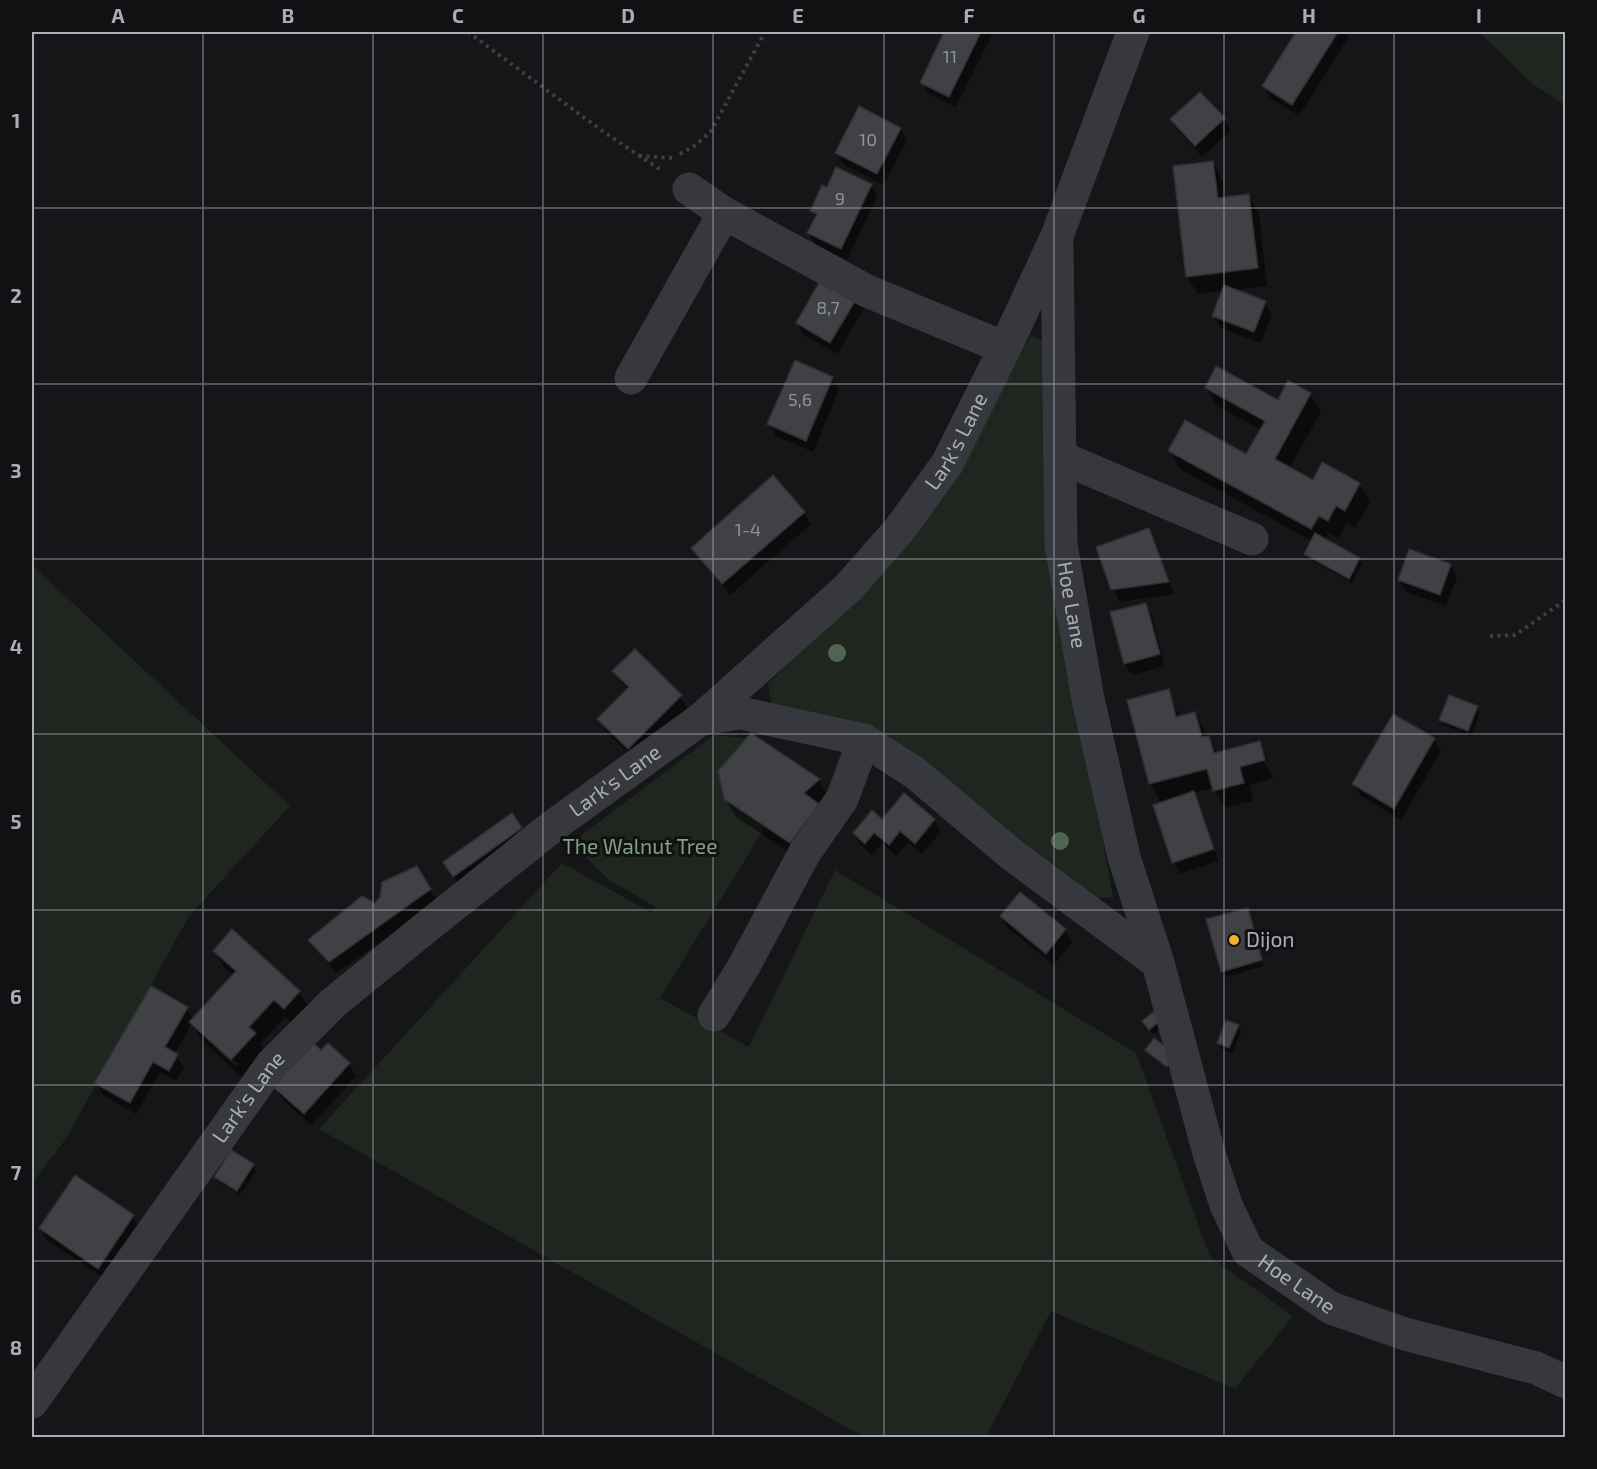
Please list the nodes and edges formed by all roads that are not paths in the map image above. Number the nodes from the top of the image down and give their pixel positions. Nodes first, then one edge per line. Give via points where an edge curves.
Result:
1 (1133, 32) edge
2 (689, 189) road end
3 (724, 213) junction
4 (1057, 236) junction
5 (1005, 348) junction
6 (631, 378) dead end
7 (1060, 456) junction
8 (1252, 539) dead end
9 (701, 719) junction
10 (864, 740) junction
11 (1158, 963) junction
12 (714, 1015) dead end
13 (1566, 1382) edge
14 (32, 1402) edge

1 - 4 street, Lark's Lane
2 - 3 street
3 - 5 street via 867,291
3 - 6 street
4 - 5 street, Lark's Lane
4 - 7 street, Hoe Lane
5 - 9 street, Lark's Lane via 947,464 898,530 848,588
7 - 8 street
7 - 11 street, Hoe Lane via 1062,544 1088,699 1124,858
9 - 10 street via 740,713
9 - 14 street, Lark's Lane via 553,826 429,925 333,1003 272,1065
10 - 11 street via 915,773 1011,854
10 - 12 street via 842,799 805,852
11 - 13 street, Hoe Lane via 1209,1153 1226,1205 1248,1251 1331,1308 1405,1334 1536,1368

